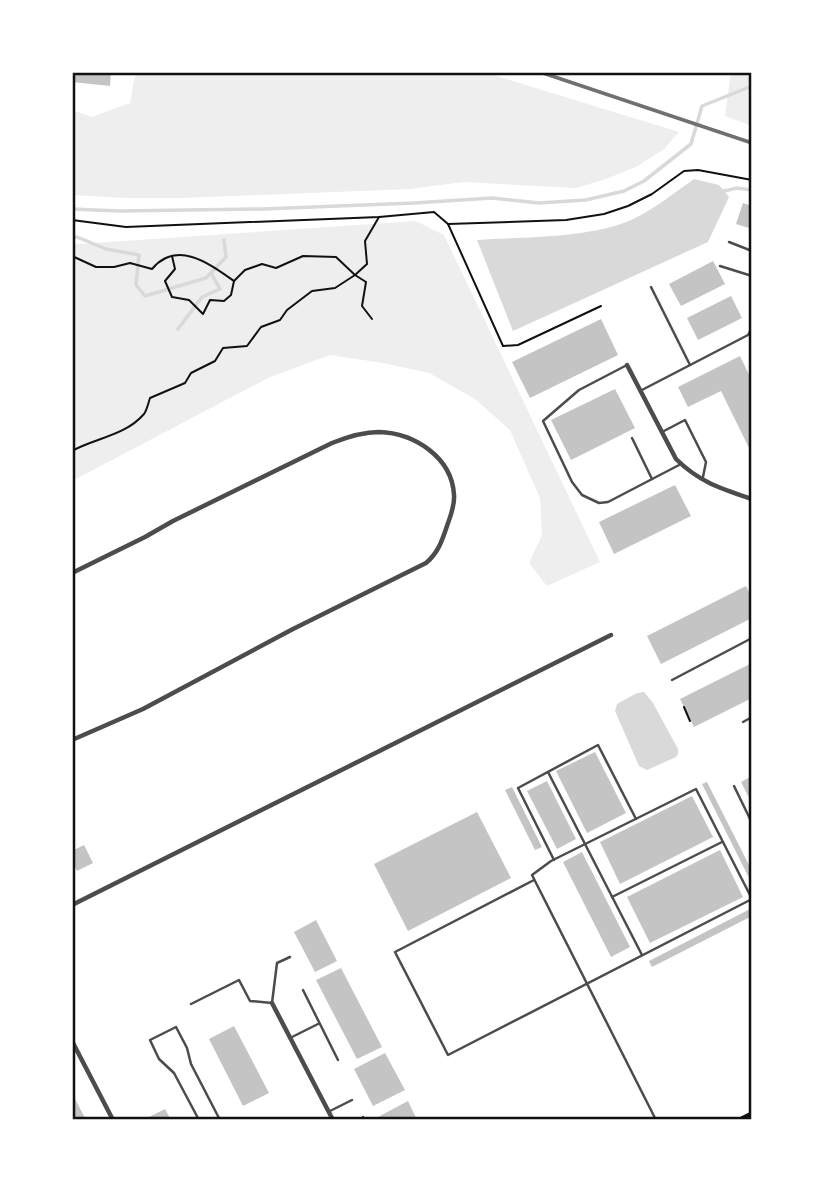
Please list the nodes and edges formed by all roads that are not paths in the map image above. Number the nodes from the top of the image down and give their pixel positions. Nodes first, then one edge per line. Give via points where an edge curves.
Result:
1 (729, 242) dead end
2 (752, 251) edge
3 (720, 266) dead end
4 (752, 276) edge
5 (651, 287) dead end
6 (752, 328) edge
7 (627, 365) joint
8 (690, 365) junction
9 (640, 391) junction
10 (661, 433) junction
11 (632, 438) dead end
12 (681, 464) junction
13 (652, 479) junction
14 (702, 481) junction
15 (752, 499) edge
16 (72, 573) edge
17 (611, 635) dead end
18 (752, 638) edge
19 (672, 680) dead end
20 (752, 717) edge
21 (743, 722) dead end
22 (72, 740) edge
23 (548, 772) junction
24 (734, 786) dead end
25 (636, 819) junction
26 (752, 823) edge
27 (723, 841) junction
28 (585, 844) junction
29 (554, 860) junction
30 (534, 880) junction
31 (612, 897) junction
32 (752, 899) edge
33 (72, 905) edge
34 (642, 955) junction
35 (289, 957) dead end
36 (587, 984) junction
37 (303, 990) dead end
38 (272, 1003) junction
39 (191, 1004) dead end
40 (319, 1023) junction
41 (290, 1038) junction
42 (72, 1041) edge
43 (338, 1060) dead end
44 (352, 1100) dead end
45 (328, 1112) junction
46 (752, 1115) edge
47 (113, 1120) edge
48 (199, 1120) edge
49 (220, 1120) edge
50 (333, 1120) edge
51 (656, 1120) edge
52 (741, 1120) edge

1 - 2 lane
3 - 4 lane
5 - 8 lane
6 - 8 lane via 748,335
7 - 9 street
7 - 13 lane via 579,390 543,421 572,482 591,500 608,502
8 - 9 lane
9 - 10 street
10 - 12 street
10 - 14 lane via 685,420 706,462
11 - 13 lane
12 - 13 lane
12 - 14 street
14 - 15 street
16 - 22 street via 347,437 378,432 404,436 436,455 448,471 452,511 436,555 426,563 143,709
17 - 33 street
18 - 19 lane
20 - 21 lane
23 - 25 lane via 598,745
23 - 28 lane
23 - 29 lane via 518,788
24 - 26 lane
25 - 27 lane via 696,789
25 - 28 lane
27 - 31 lane
27 - 32 lane
28 - 29 lane
28 - 31 lane
29 - 30 lane via 532,874
30 - 36 lane
30 - 36 lane via 395,952 447,1055
31 - 34 lane
32 - 34 lane
34 - 36 lane
35 - 38 lane via 277,963
36 - 51 lane
37 - 40 lane
38 - 39 lane via 250,1000 239,980
38 - 41 street
40 - 41 lane
40 - 43 lane
41 - 45 street
42 - 47 street
44 - 45 lane
45 - 50 street
46 - 52 main road
48 - 49 lane via 150,1040 176,1027

